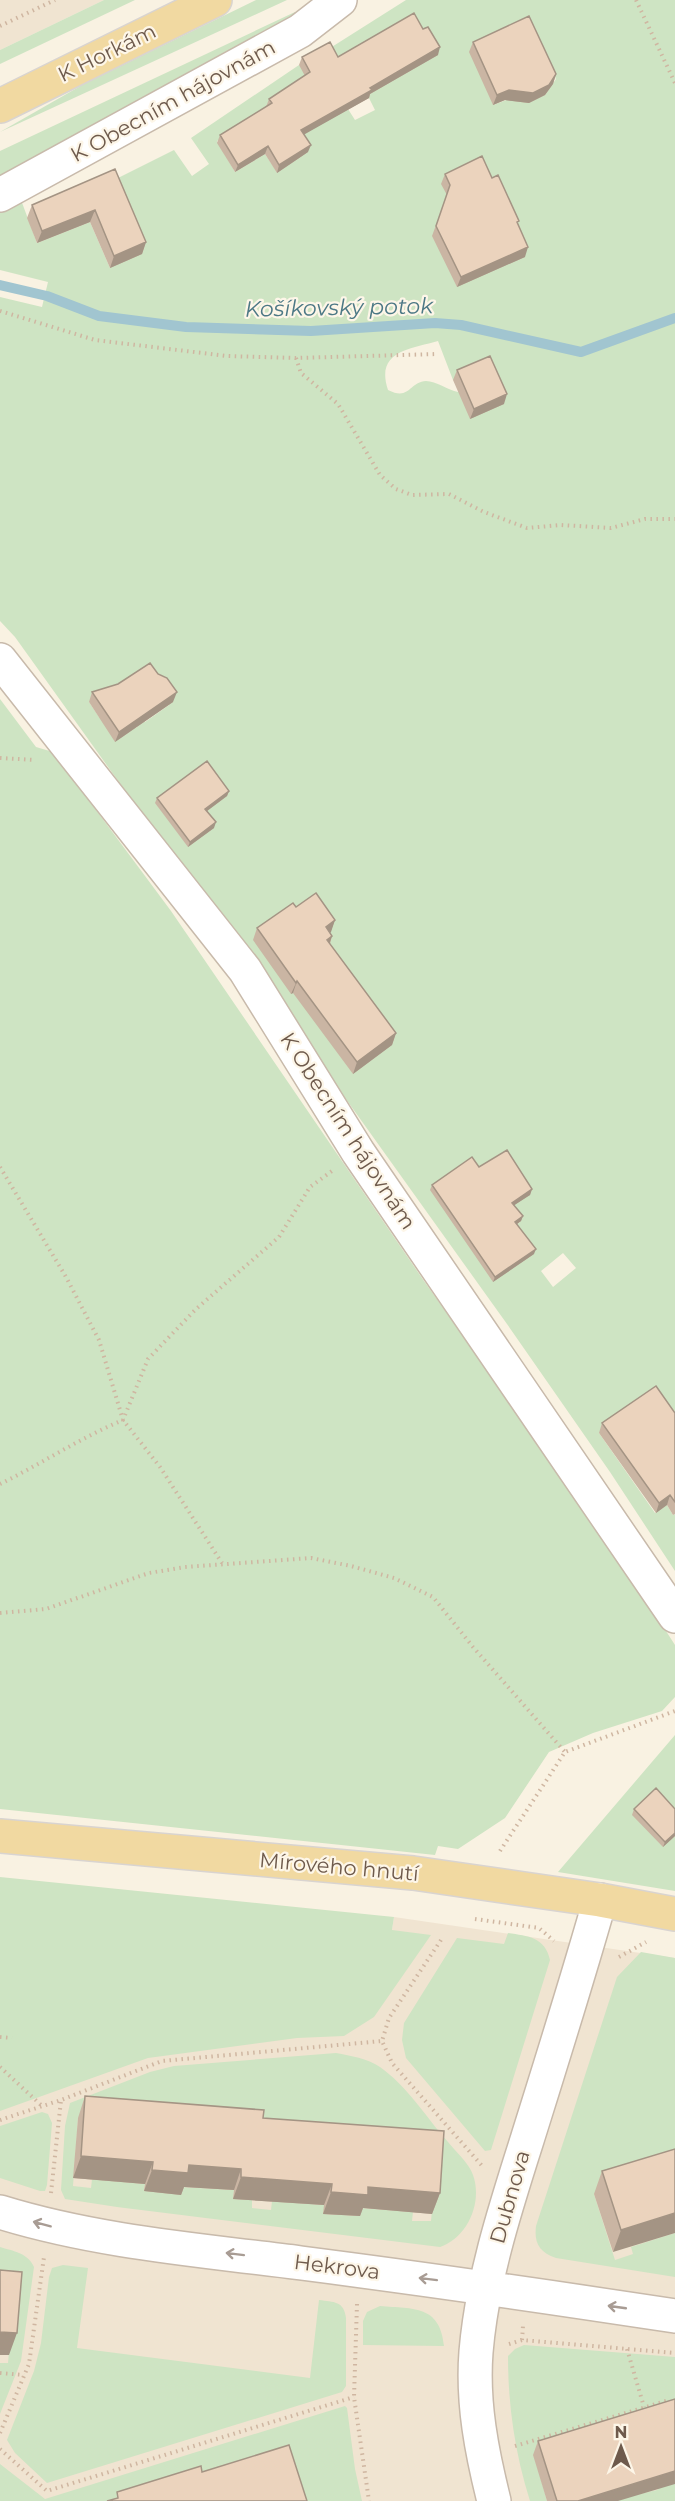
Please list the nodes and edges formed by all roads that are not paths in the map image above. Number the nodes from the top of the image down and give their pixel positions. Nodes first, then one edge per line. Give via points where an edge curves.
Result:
1 (215, 0) edge
2 (340, 0) edge
3 (0, 106) edge
4 (0, 195) edge
5 (0, 660) edge
6 (675, 1616) edge
7 (0, 1836) edge
8 (600, 1900) junction
9 (675, 1914) edge
10 (0, 2212) edge
11 (486, 2287) junction
12 (675, 2316) edge
13 (494, 2501) edge

1 - 3 main road, K Horkám
2 - 4 street, K Obecním hájovnám via 300,31
5 - 6 street, K Obecním hájovnám via 245,970 358,1152
7 - 8 main road, Mírového hnutí via 413,1873
8 - 9 main road, Mírového hnutí
8 - 11 street, Dubnova via 511,2190
11 -> 10 street, Hekrova via 183,2248 47,2226
12 -> 11 street, Hekrova
11 - 13 street, Dubnova via 476,2353 476,2402

